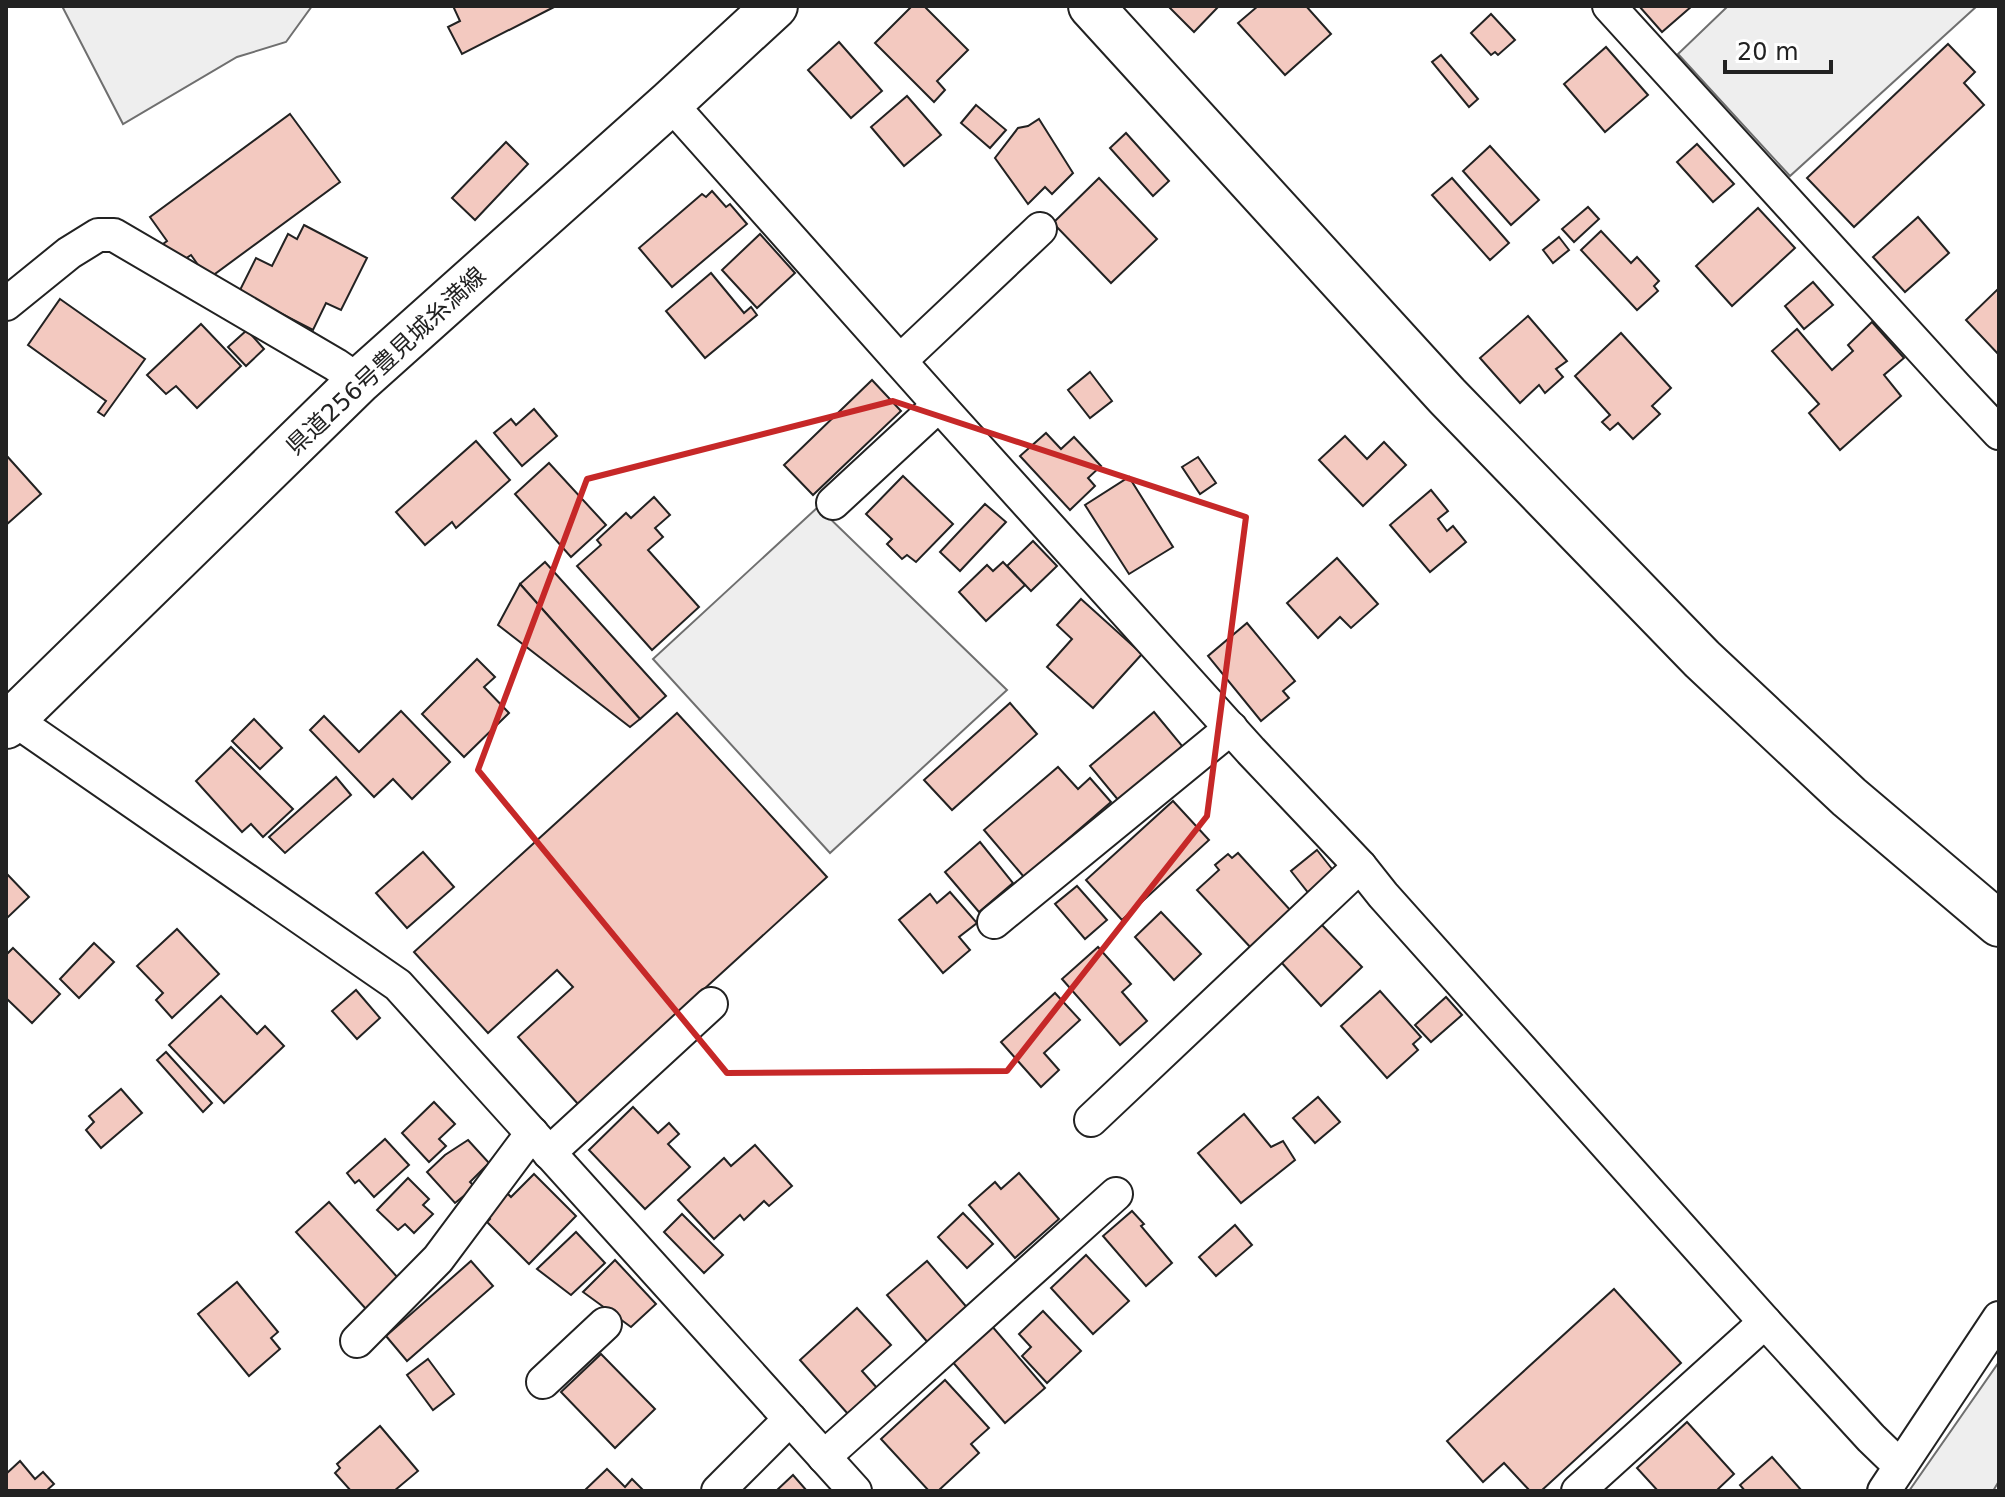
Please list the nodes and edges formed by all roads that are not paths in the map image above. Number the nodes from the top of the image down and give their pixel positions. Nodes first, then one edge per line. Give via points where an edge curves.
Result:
1 (775, 6) edge
2 (1091, 6) edge
3 (1609, 6) edge
4 (670, 103) junction
5 (1040, 229) dead end
6 (6, 304) edge
7 (900, 361) junction
8 (359, 381) junction
9 (939, 405) junction
10 (1999, 433) edge
11 (833, 503) dead end
12 (9, 719) edge
13 (1231, 728) junction
14 (1360, 866) junction
15 (994, 922) dead end
16 (1999, 924) edge
17 (711, 1004) dead end
18 (1091, 1120) dead end
19 (541, 1143) junction
20 (1116, 1194) dead end
21 (1999, 1318) edge
22 (1765, 1322) junction
23 (605, 1324) dead end
24 (357, 1341) dead end
25 (543, 1382) dead end
26 (790, 1419) junction
27 (824, 1457) junction
28 (1892, 1478) edge
29 (718, 1491) edge
30 (855, 1491) edge
31 (1578, 1491) edge

1 - 4 street, 県道256号豊見城糸満線
2 - 16 street via 1447,396 1702,659 1849,797
3 - 10 street
4 - 7 street
4 - 8 street, 県道256号豊見城糸満線
5 - 7 street
6 - 8 street via 79,247 98,235 114,235
7 - 9 street
8 - 12 street, 県道256号豊見城糸満線
9 - 11 street
9 - 13 street
12 - 19 street via 398,985
13 - 14 street
13 - 15 street
14 - 18 street
14 - 22 street
17 - 19 street
19 - 24 street
19 - 26 street
20 - 27 street
21 - 28 street
22 - 28 street via 1871,1438
22 - 31 street
23 - 25 street
26 - 27 street
26 - 29 street
27 - 30 street

